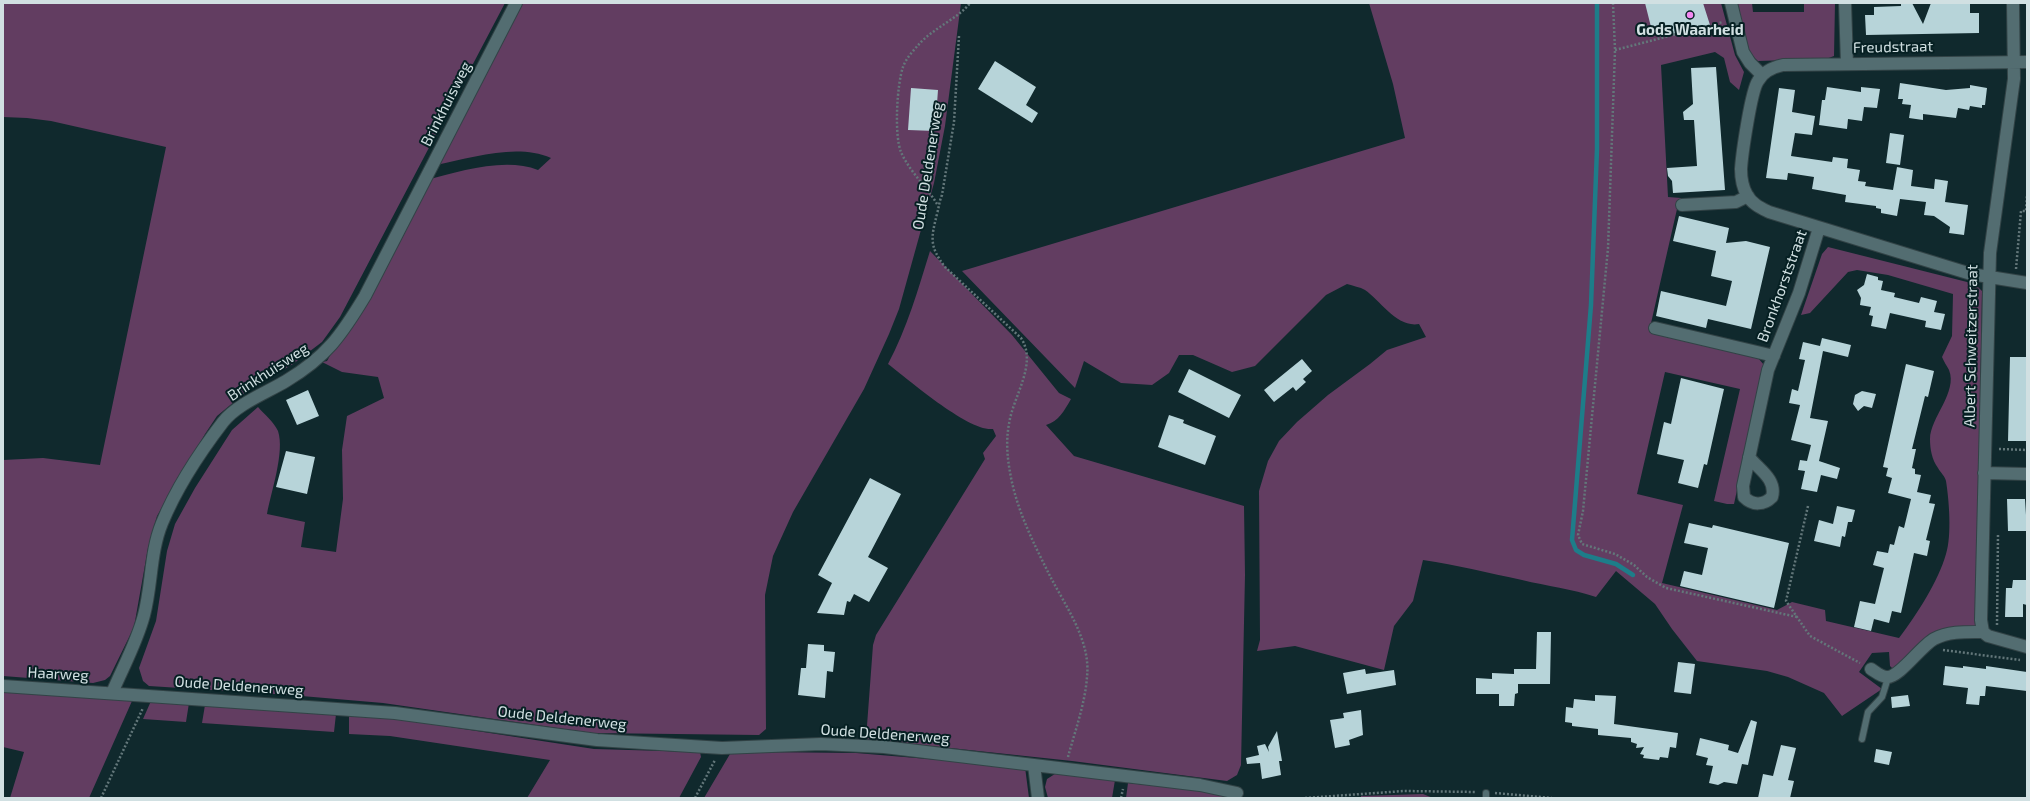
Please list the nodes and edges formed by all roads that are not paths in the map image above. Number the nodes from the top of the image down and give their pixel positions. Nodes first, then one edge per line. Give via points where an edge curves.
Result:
1 (516, 3) edge
2 (1731, 3) edge
3 (1845, 3) edge
4 (2013, 3) edge
5 (2014, 62) junction
6 (2027, 62) edge
7 (1847, 64) junction
8 (1762, 75) junction
9 (1748, 196) junction
10 (1682, 205) dead end
11 (1819, 228) junction
12 (1989, 277) junction
13 (2027, 283) edge
14 (1655, 328) dead end
15 (1774, 356) junction
16 (1749, 457) dead end
17 (1984, 473) junction
18 (2027, 474) edge
19 (1983, 632) junction
20 (2027, 647) edge
21 (1871, 669) road end
22 (1888, 678) junction
23 (3, 686) edge
24 (112, 693) junction
25 (1862, 739) dead end
26 (1034, 765) junction
27 (1237, 793) dead end
28 (1038, 798) edge

1 - 24 street, Brinkhuisweg via 365,296 344,331 334,344 310,365 238,409 224,421 173,500 155,545 144,614
2 - 8 street via 1743,52
3 - 7 street
4 - 5 street, Albert Schweitzerstraat
5 - 6 street, Freudstraat
5 - 7 street, Freudstraat
5 - 12 street, Albert Schweitzerstraat
7 - 8 street, Freudstraat via 1783,65
8 - 9 street via 1754,88 1742,169 1743,186
9 - 10 street via 1736,202
9 - 11 street via 1756,206 1769,212
11 - 12 street via 1971,274
11 - 15 street, Bronkhorststraat via 1799,293
12 - 13 street
12 - 17 street, Albert Schweitzerstraat
14 - 15 street, Bronkhorststraat
15 - 16 street, Bronkhorststraat via 1768,370
17 - 18 street
17 - 19 street, Albert Schweitzerstraat via 1981,620
19 - 20 street via 1996,640
19 - 22 street via 1943,636 1923,647 1895,676
21 - 22 street
22 - 25 lane via 1882,697 1868,712
23 - 24 street, Haarweg
24 - 26 street, Oude Deldenerweg via 396,713 597,740 722,748 851,745
26 - 27 street, Oude Deldenerweg via 1200,785
26 - 28 street

